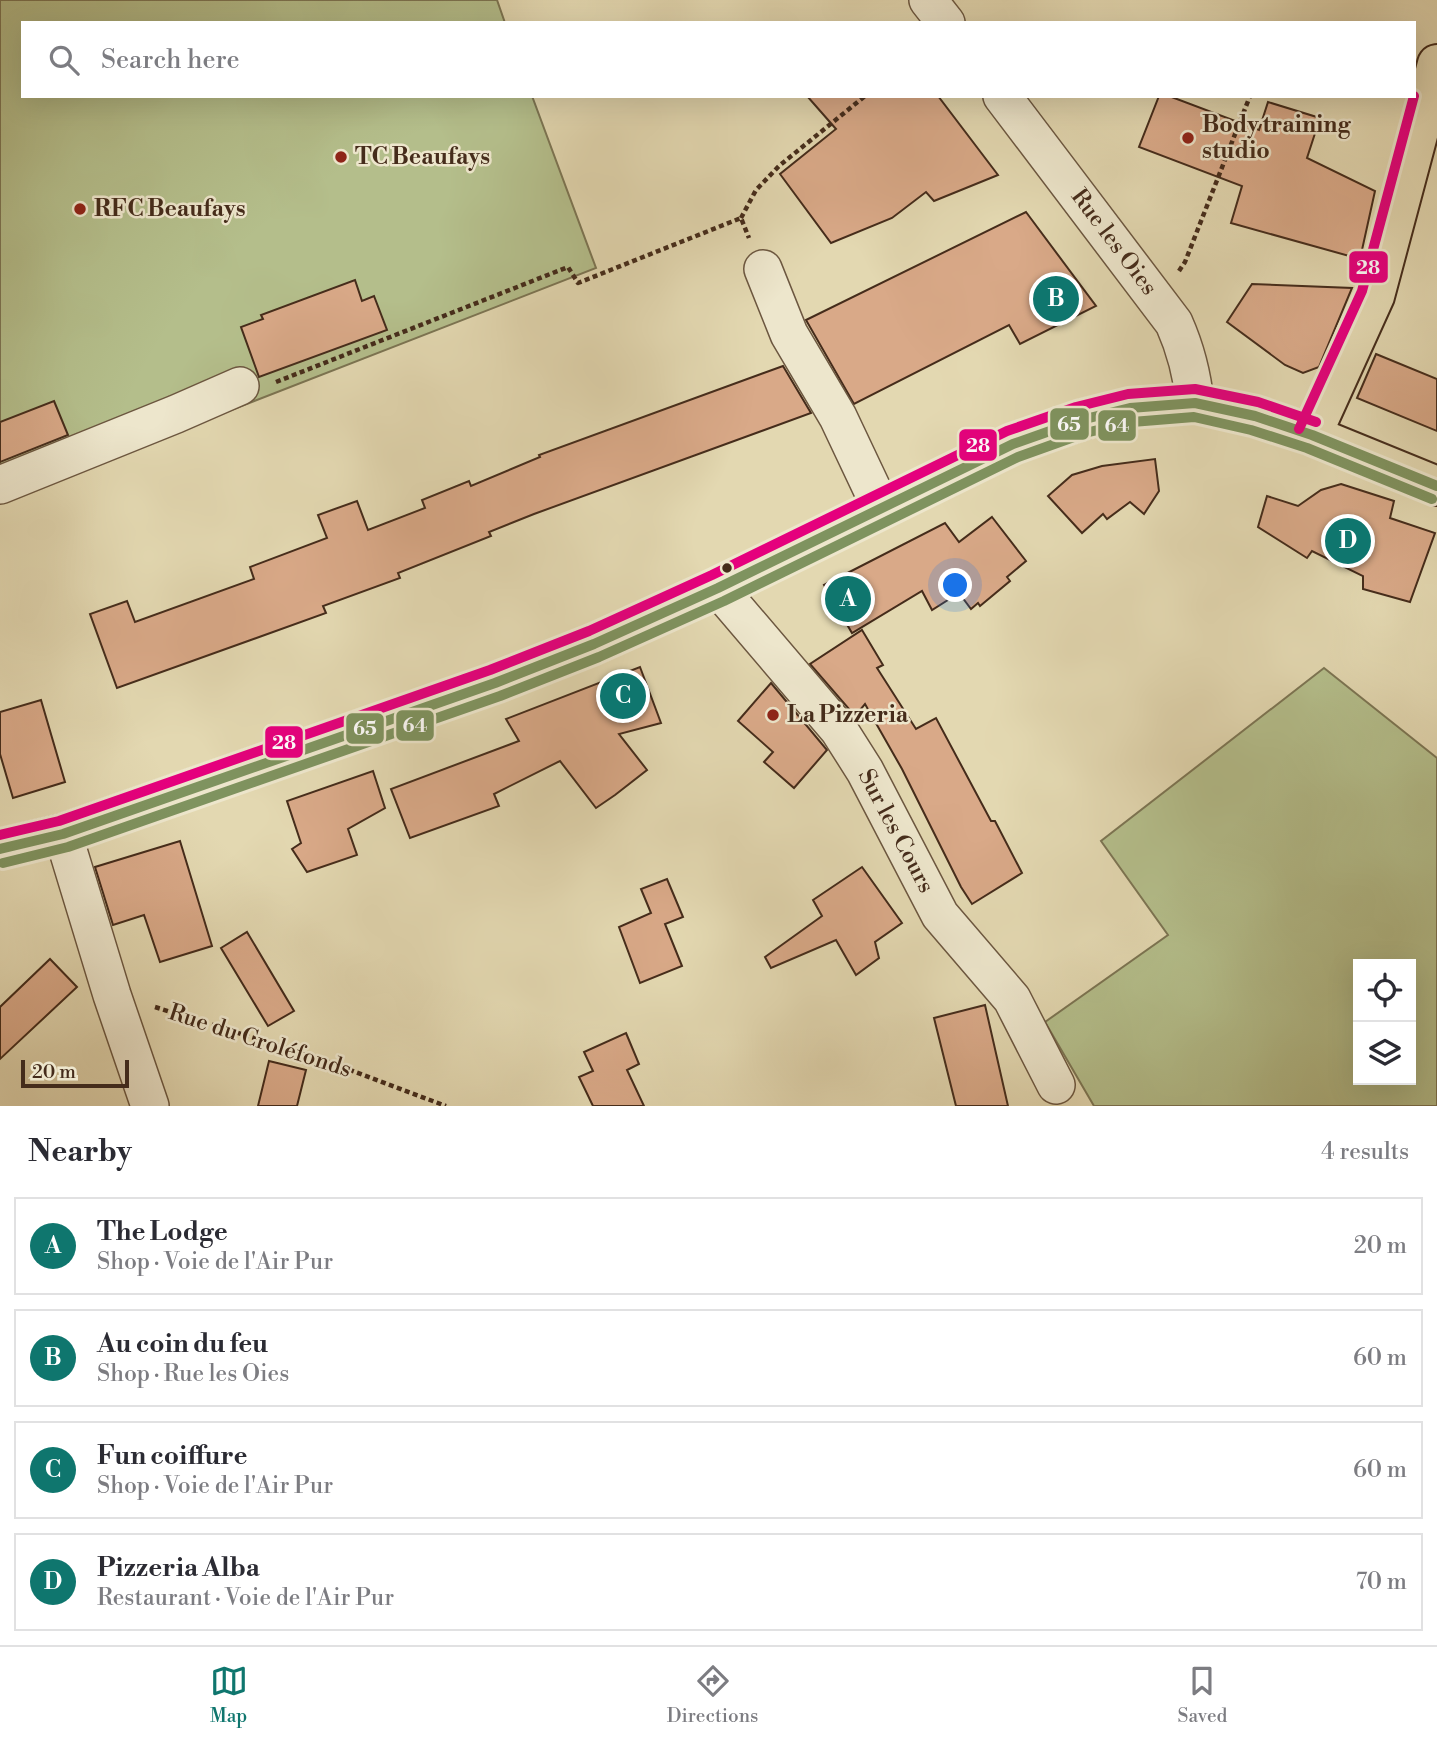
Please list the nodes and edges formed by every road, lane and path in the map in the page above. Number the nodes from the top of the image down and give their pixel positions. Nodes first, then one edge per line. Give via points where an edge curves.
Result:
1 (928, 0) edge
2 (944, 21) edge
3 (1437, 64) edge
4 (863, 98) edge
5 (1004, 98) edge
6 (1249, 98) edge
7 (741, 218) junction
8 (763, 269) joint
9 (1158, 300) junction
10 (240, 386) joint
11 (1195, 403) junction
12 (1312, 435) junction
13 (0, 485) edge
14 (1437, 486) edge
15 (881, 508) junction
16 (718, 588) junction
17 (62, 834) junction
18 (0, 849) edge
19 (113, 995) junction
20 (1056, 1085) dead end
21 (150, 1106) edge
22 (446, 1106) edge

1 - 2 street
3 - 12 main road via 1375,296
4 - 7 path via 779,166 757,190
5 - 9 street, Rue les Oies
6 - 9 path via 1185,262
7 - 8 path
7 - 10 path via 578,283 568,267 271,384
8 - 15 street via 789,334 838,417
9 - 11 street, Rue les Oies via 1186,351
10 - 13 street
11 - 12 main road
11 - 15 main road via 1130,408 1080,420 1013,444
12 - 14 main road
15 - 16 main road
16 - 17 main road via 495,683
16 - 20 street, Sur les Cours via 839,730 940,915 1012,999
17 - 18 main road
17 - 19 street
19 - 21 street
19 - 22 path, Rue du Croléfonds via 318,1058

